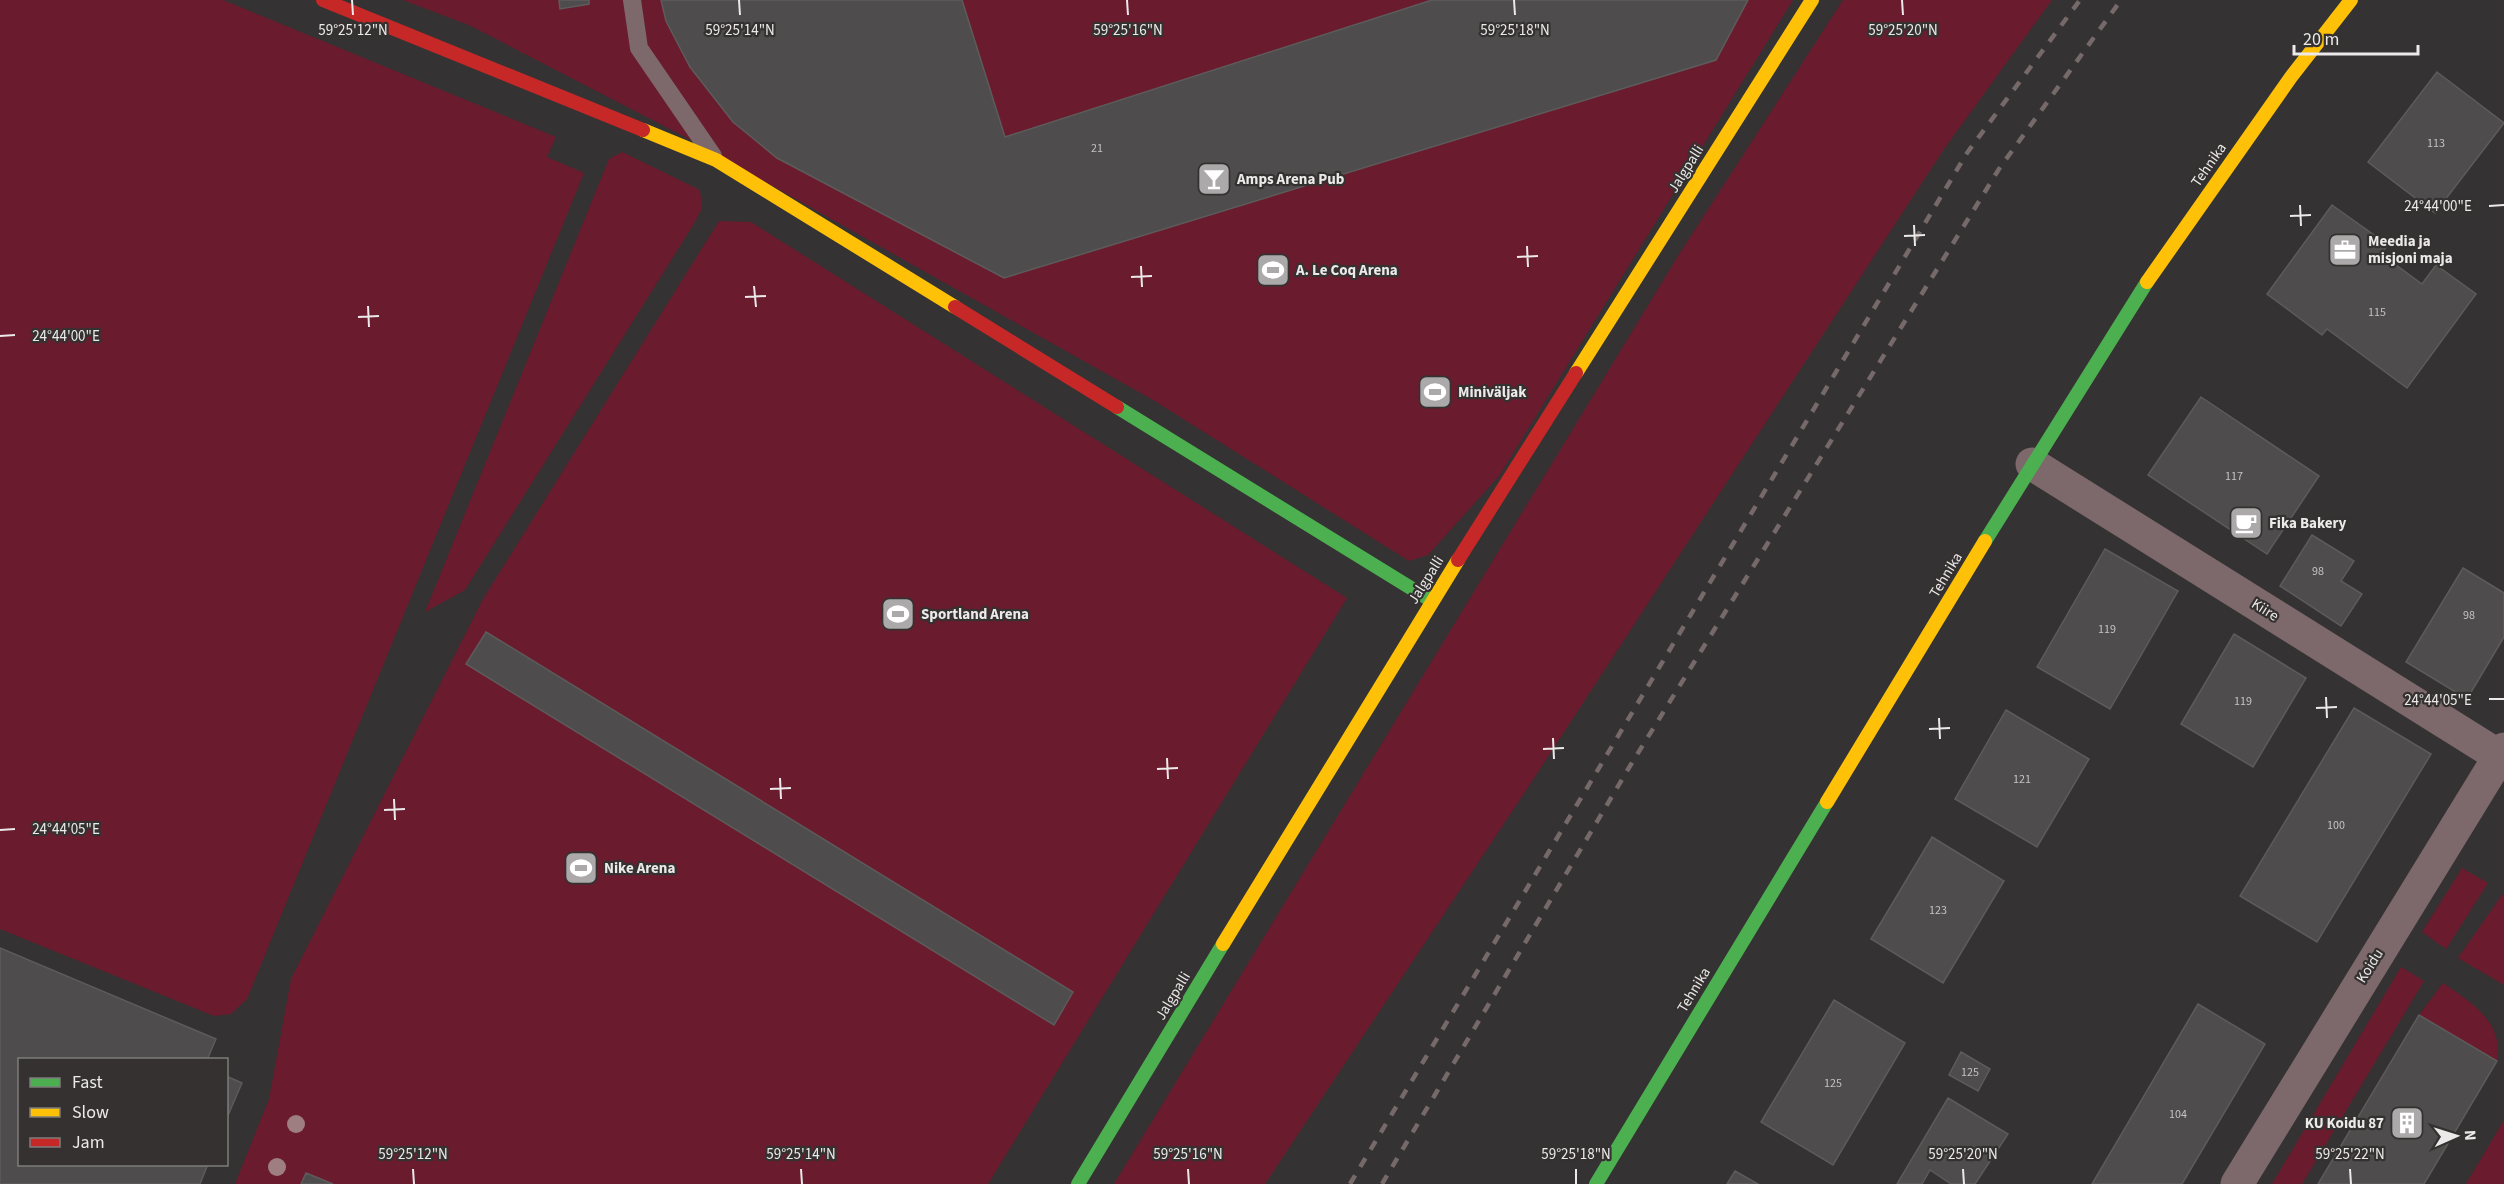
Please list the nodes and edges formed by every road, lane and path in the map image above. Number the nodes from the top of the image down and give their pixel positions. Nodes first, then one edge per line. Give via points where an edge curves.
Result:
1 (323, 0) edge
2 (632, 0) edge
3 (1812, 0) edge
4 (2351, 0) edge
5 (716, 160) junction
6 (2032, 464) junction
7 (1432, 601) junction
8 (2501, 752) edge
9 (1078, 1184) edge
10 (1596, 1184) edge
11 (2237, 1184) edge

1 - 5 street
2 - 5 lane via 639,48
3 - 7 street, Jalgpalli
4 - 6 street, Tehnika via 2291,77 2150,278
5 - 7 street
6 - 8 street, Kiire
6 - 10 street, Tehnika
7 - 9 street, Jalgpalli
8 - 11 street, Koidu

